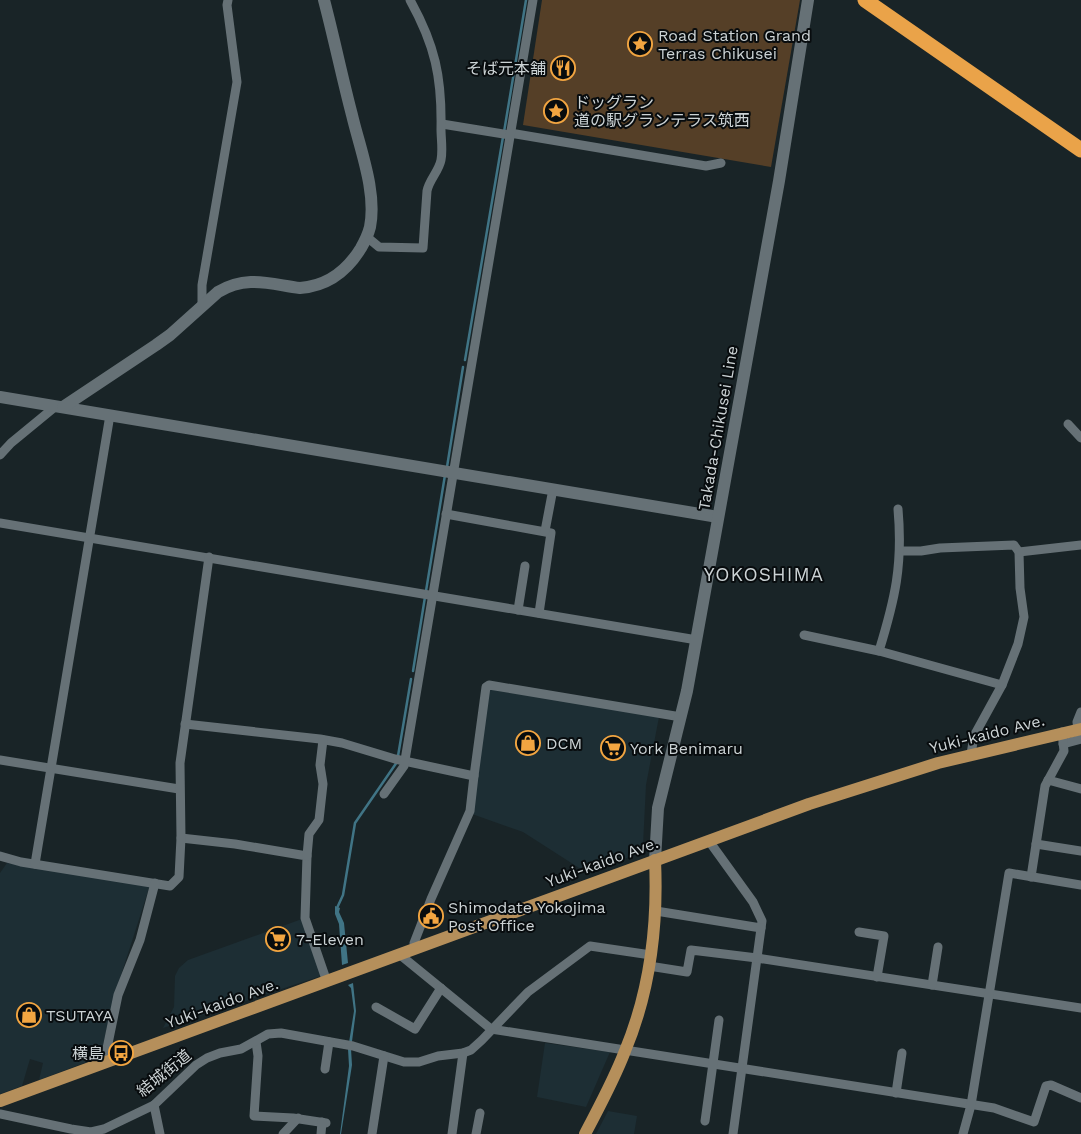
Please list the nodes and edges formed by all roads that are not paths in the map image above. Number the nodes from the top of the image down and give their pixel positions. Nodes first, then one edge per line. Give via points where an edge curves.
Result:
1 (228, 0) edge
2 (324, 0) edge
3 (410, 0) edge
4 (533, 0) edge
5 (808, 0) edge
6 (864, 0) edge
7 (442, 124) junction
8 (507, 134) junction
9 (1081, 150) edge
10 (721, 163) dead end
11 (368, 237) junction
12 (202, 306) junction
13 (0, 397) edge
14 (59, 407) junction
15 (110, 415) junction
16 (1068, 424) dead end
17 (1081, 438) edge
18 (0, 455) edge
19 (449, 472) junction
20 (553, 490) junction
21 (898, 510) dead end
22 (446, 514) junction
23 (718, 517) junction
24 (0, 523) edge
25 (545, 531) junction
26 (88, 538) junction
27 (1081, 544) edge
28 (900, 551) junction
29 (1019, 552) junction
30 (209, 557) junction
31 (526, 566) dead end
32 (432, 596) junction
33 (518, 610) junction
34 (539, 613) junction
35 (804, 635) dead end
36 (697, 640) junction
37 (879, 652) junction
38 (1002, 684) junction
39 (1081, 712) edge
40 (681, 716) junction
41 (185, 724) junction
42 (1080, 732) edge
43 (1062, 738) junction
44 (323, 740) junction
45 (971, 754) junction
46 (0, 760) edge
47 (400, 760) junction
48 (50, 768) junction
49 (474, 776) junction
50 (1048, 780) junction
51 (179, 789) junction
52 (1081, 789) edge
53 (384, 794) dead end
54 (181, 838) junction
55 (709, 841) junction
56 (1036, 844) junction
57 (1081, 851) edge
58 (0, 856) edge
59 (307, 856) junction
60 (655, 860) junction
61 (35, 864) junction
62 (1031, 877) junction
63 (155, 883) junction
64 (1081, 885) edge
65 (656, 911) junction
66 (761, 928) junction
67 (859, 932) dead end
68 (938, 947) dead end
69 (416, 948) junction
70 (399, 954) junction
71 (758, 958) junction
72 (650, 961) junction
73 (877, 977) junction
74 (327, 982) junction
75 (932, 985) junction
76 (441, 988) junction
77 (988, 994) junction
78 (376, 1007) dead end
79 (1081, 1008) edge
80 (719, 1020) dead end
81 (492, 1029) junction
82 (256, 1042) junction
83 (329, 1042) junction
84 (625, 1051) junction
85 (463, 1053) junction
86 (902, 1053) dead end
87 (384, 1056) junction
88 (104, 1063) junction
89 (713, 1065) junction
90 (325, 1069) dead end
91 (741, 1069) junction
92 (896, 1093) junction
93 (1081, 1098) edge
94 (0, 1101) edge
95 (154, 1105) junction
96 (971, 1105) junction
97 (480, 1113) dead end
98 (0, 1114) edge
99 (298, 1118) junction
100 (705, 1121) dead end
101 (160, 1134) edge
102 (283, 1134) edge
103 (321, 1134) edge
104 (372, 1134) edge
105 (452, 1134) edge
106 (476, 1134) edge
107 (585, 1134) edge
108 (733, 1134) edge
109 (963, 1134) edge

1 - 12 street via 237,82 202,285
2 - 11 street via 366,171 372,209
3 - 7 street via 424,24 434,56 441,94
4 - 8 street
5 - 23 street, Takada-Chikusei Line via 778,190
6 - 9 highway
7 - 8 street
7 - 11 street via 441,159 428,184 423,248 379,247
8 - 10 street via 706,166
8 - 19 street
11 - 12 street via 348,266 330,280 300,288 237,283 218,292
12 - 14 street via 156,345
13 - 14 street
14 - 15 street
14 - 18 street
15 - 19 street
15 - 26 street
16 - 17 street
19 - 20 street
19 - 22 street
20 - 23 street
20 - 25 street
21 - 28 street
22 - 25 street
22 - 32 street
23 - 36 street, Takada-Chikusei Line
24 - 26 street
25 - 34 street via 551,535
26 - 30 street
26 - 48 street
27 - 29 street
28 - 29 street via 1014,545
28 - 37 street via 892,607
29 - 38 street via 1024,617 1018,644
30 - 32 street
30 - 41 street
31 - 33 street
32 - 33 street
32 - 47 street
33 - 34 street
34 - 36 street
35 - 37 street
36 - 40 street, Takada-Chikusei Line
37 - 38 street
38 - 45 street via 974,736
39 - 42 street via 1077,722
40 - 49 street via 489,685 486,687
40 - 60 street, Takada-Chikusei Line via 658,808
41 - 44 street
41 - 51 street
42 - 43 main road, Yuki-kaido Ave.
43 - 45 main road, Yuki-kaido Ave.
43 - 50 street via 1064,751
44 - 47 street
44 - 59 street via 319,820 309,834
45 - 55 main road, Yuki-kaido Ave. via 818,801
46 - 48 street
47 - 49 street
47 - 53 street via 404,766
48 - 51 street
48 - 61 street
49 - 69 street via 470,811 430,899 414,943
50 - 52 street
50 - 56 street
51 - 54 street
54 - 59 street
54 - 63 street via 179,877 170,886
55 - 60 main road, Yuki-kaido Ave.
55 - 66 street via 753,902 762,921
56 - 57 street
56 - 62 street
58 - 61 street
59 - 74 street via 305,918
60 - 65 main road
60 - 69 main road, Yuki-kaido Ave.
61 - 63 street
62 - 64 street
62 - 77 street via 1009,874
63 - 88 street via 140,940 118,995
65 - 66 street
65 - 72 main road
66 - 71 street
67 - 73 street via 884,936
68 - 75 street
69 - 70 main road, Yuki-kaido Ave.
70 - 74 main road, Yuki-kaido Ave.
70 - 76 street
71 - 72 street via 691,950 687,972
71 - 73 street
71 - 91 street
72 - 81 street via 590,946 528,992
72 - 84 main road via 640,1007
73 - 75 street
74 - 88 main road, Yuki-kaido Ave.
75 - 77 street
76 - 78 street via 415,1029
76 - 81 street
77 - 79 street
77 - 96 street
80 - 89 street
81 - 84 street
81 - 85 street via 471,1050
82 - 83 street, 結城街道 via 268,1034 280,1033
82 - 95 street, 結城街道 via 241,1050 206,1058
82 - 99 street via 254,1116
83 - 87 street, 結城街道
83 - 90 street
84 - 89 street
84 - 107 main road
85 - 87 street, 結城街道 via 419,1062 404,1062
85 - 105 street
86 - 92 street
87 - 104 street
88 - 94 main road, Yuki-kaido Ave.
89 - 91 street
89 - 100 street
91 - 92 street
91 - 108 street
92 - 96 street
93 - 96 street via 1052,1085 1046,1086 1034,1122 994,1108
95 - 98 street, 結城街道 via 104,1130 91,1132
95 - 101 street
96 - 109 street
97 - 106 street
99 - 102 street
99 - 103 street via 324,1122

